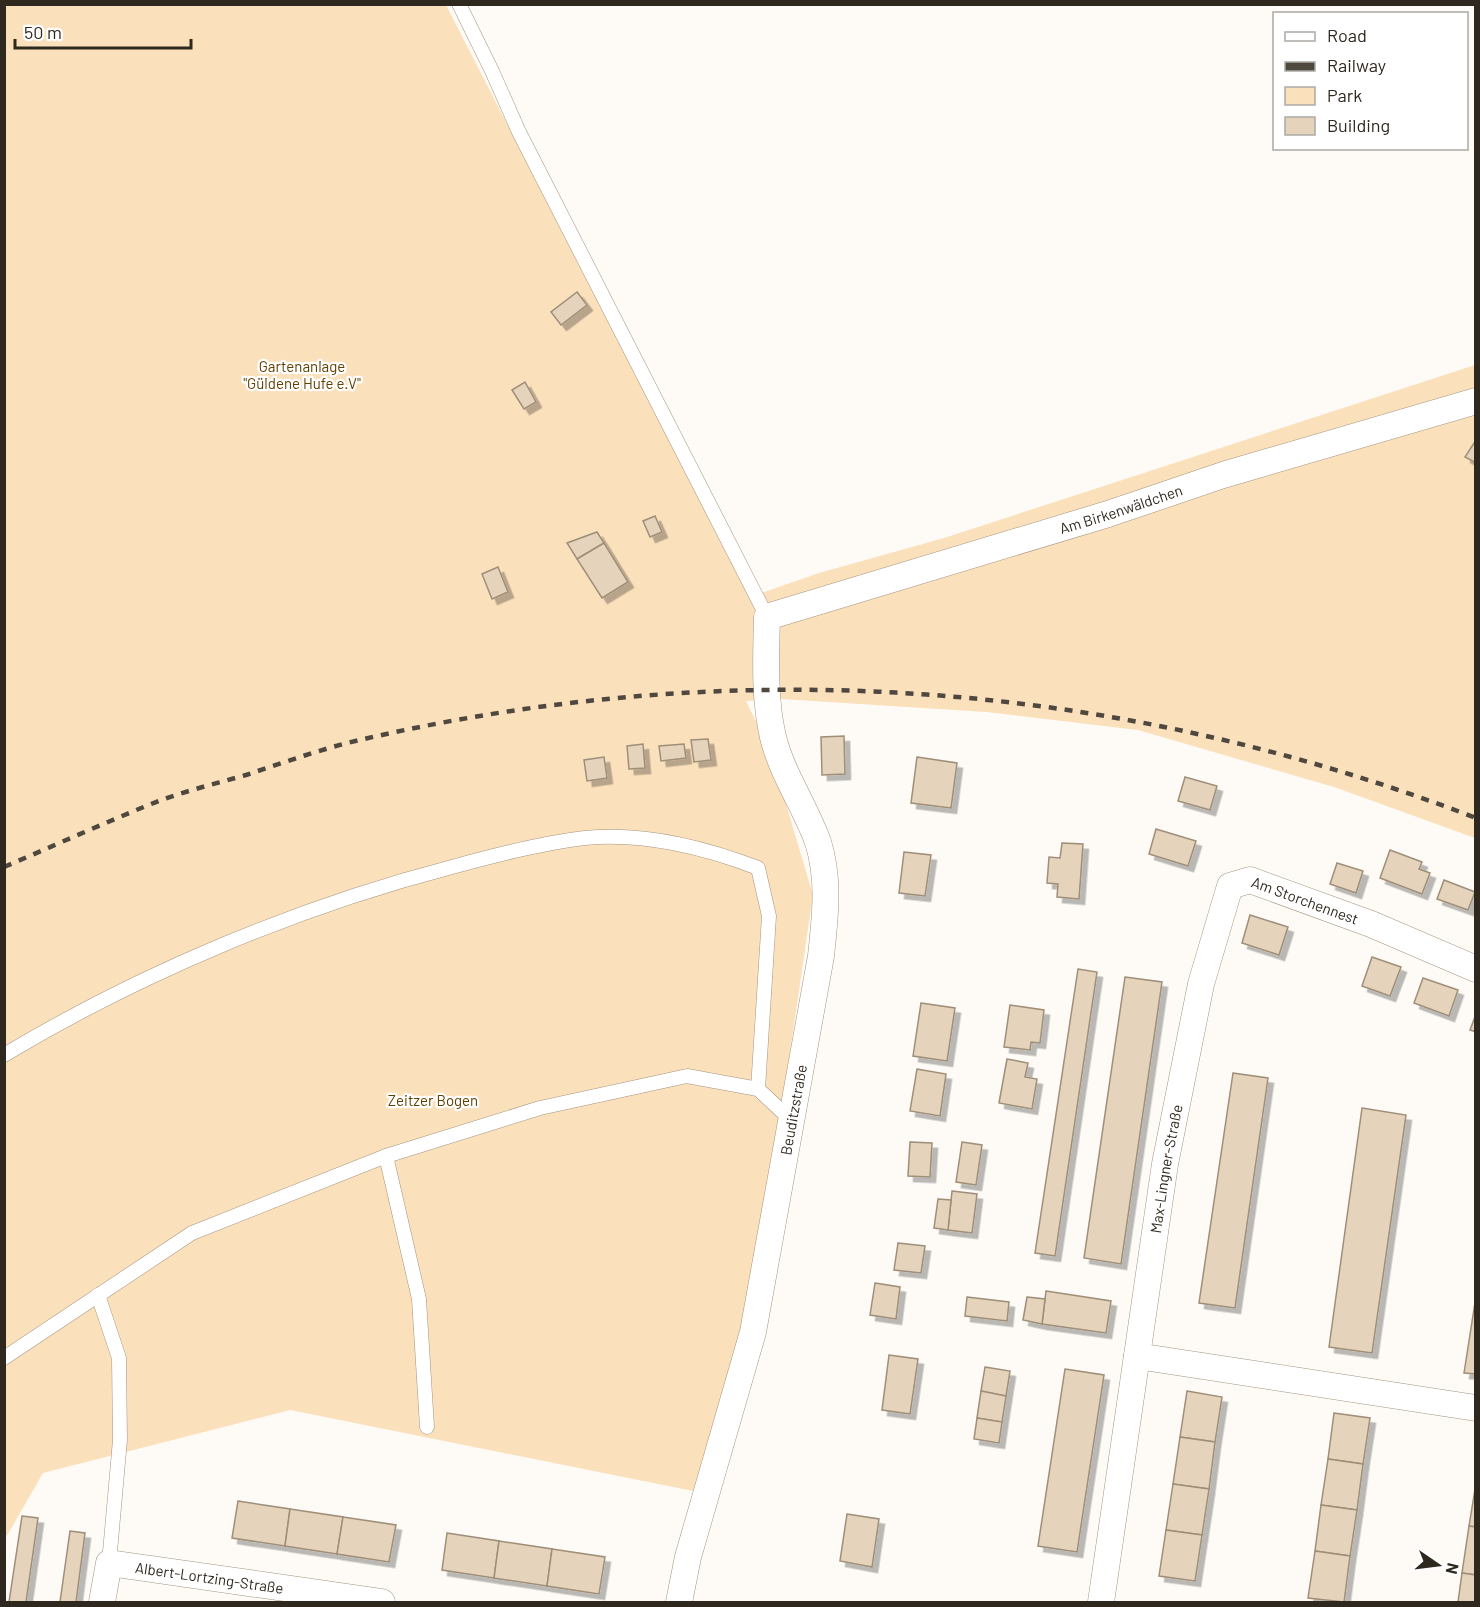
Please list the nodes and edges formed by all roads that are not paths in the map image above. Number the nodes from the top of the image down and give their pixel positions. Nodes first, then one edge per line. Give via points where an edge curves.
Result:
1 (459, 4) edge
2 (1476, 401) edge
3 (767, 617) junction
4 (1476, 969) edge
5 (1201, 984) joint
6 (4, 1055) edge
7 (758, 1089) junction
8 (791, 1120) junction
9 (386, 1156) junction
10 (98, 1295) junction
11 (1137, 1356) junction
12 (4, 1358) edge
13 (1476, 1408) edge
14 (427, 1427) dead end
15 (109, 1563) junction
16 (315, 1597) edge
17 (102, 1602) edge
18 (382, 1602) edge
19 (679, 1602) edge
20 (1101, 1602) edge

1 - 3 lane via 524,143
2 - 3 street, Am Birkenwäldchen
3 - 8 street, Beuditzstraße via 766,660 773,736 818,843 827,898
4 - 5 street, Am Storchennest via 1371,924 1250,880 1230,886
5 - 11 street, Max-Lingner-Straße via 1165,1164
6 - 7 lane via 116,993 243,938 379,886 489,857 586,838 662,840 758,868 769,916
7 - 8 lane
7 - 9 lane via 687,1076 540,1107
8 - 19 street, Beuditzstraße via 753,1332 688,1557
9 - 10 lane via 192,1233
9 - 14 lane via 419,1299
10 - 12 lane
10 - 15 lane via 119,1358 120,1440
11 - 13 street
11 - 20 street, Max-Lingner-Straße
15 - 16 street, Albert-Lortzing-Straße
15 - 17 street
16 - 18 street, Albert-Lortzing-Straße

